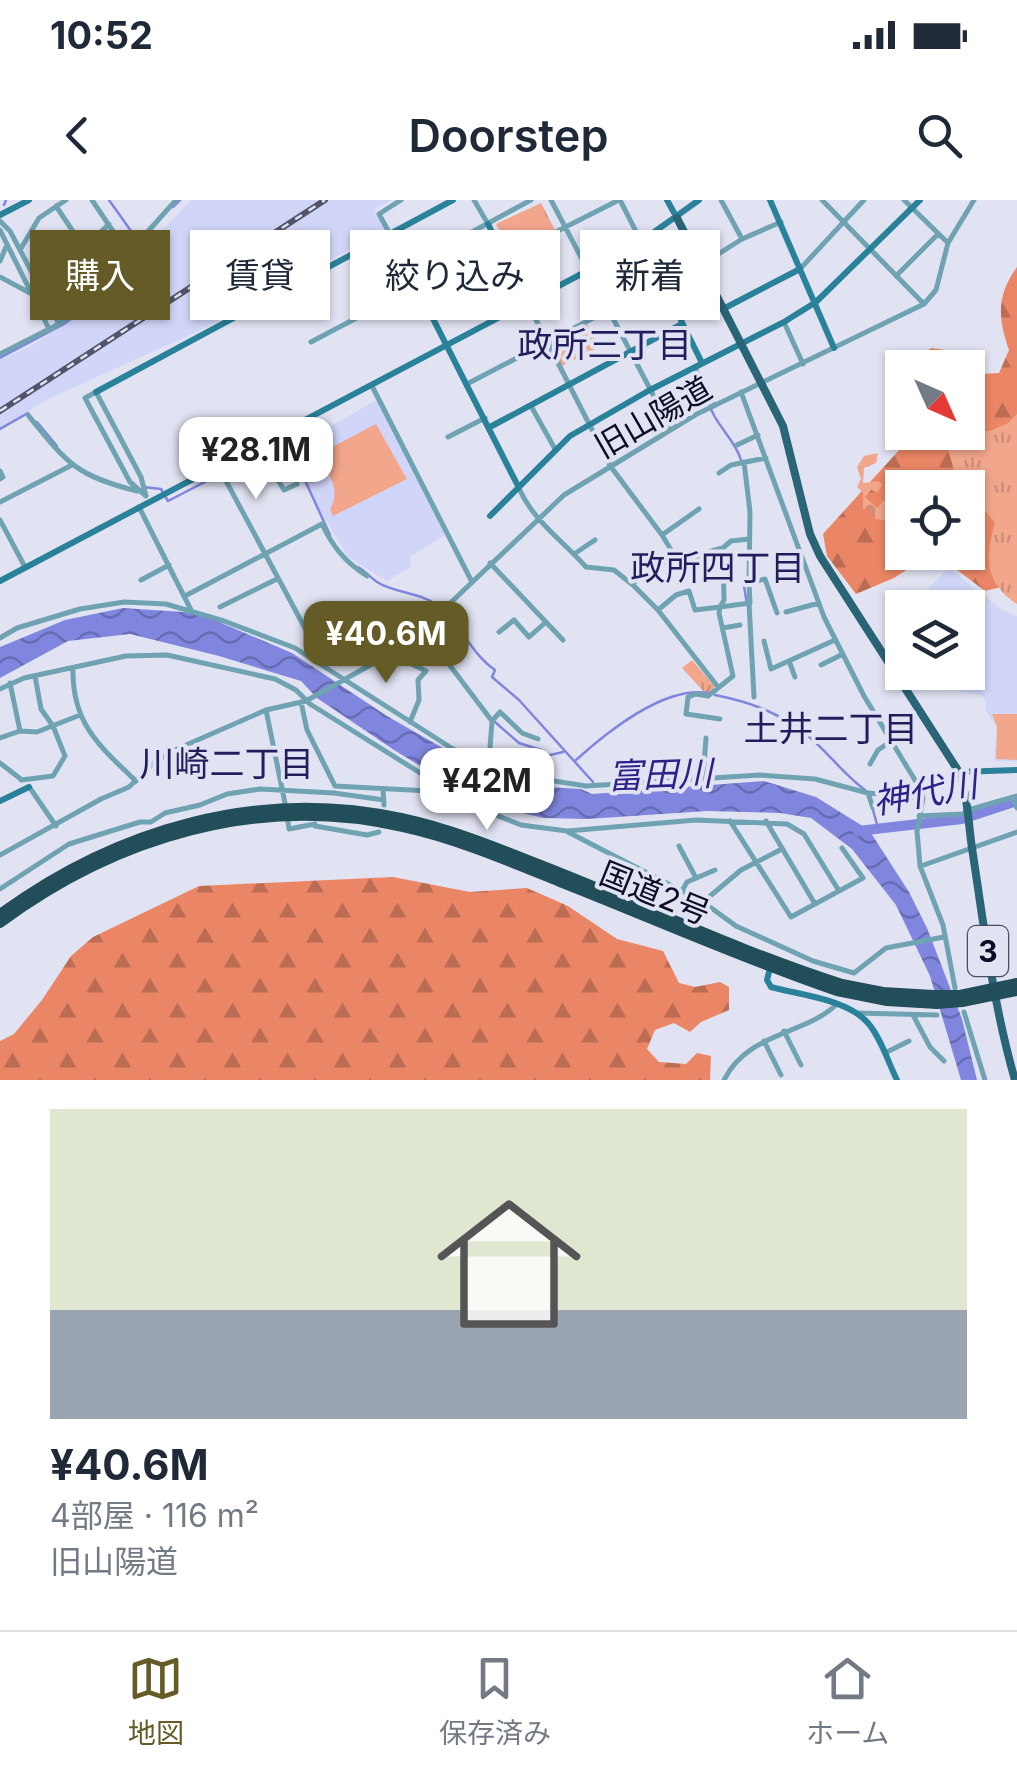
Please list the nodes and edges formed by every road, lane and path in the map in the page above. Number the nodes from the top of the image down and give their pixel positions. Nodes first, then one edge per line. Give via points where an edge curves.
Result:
1 (29, 200) edge
2 (66, 200) edge
3 (92, 200) edge
4 (176, 200) edge
5 (401, 200) edge
6 (454, 200) edge
7 (474, 200) edge
8 (531, 200) edge
9 (551, 200) edge
10 (620, 200) edge
11 (668, 200) edge
12 (699, 200) edge
13 (722, 200) edge
14 (770, 200) edge
15 (822, 200) edge
16 (864, 200) edge
17 (904, 200) edge
18 (920, 200) edge
19 (974, 200) edge
20 (56, 206) junction
21 (912, 208) junction
22 (0, 218) edge
23 (677, 218) junction
24 (781, 222) junction
25 (842, 223) junction
26 (109, 224) junction
27 (488, 224) junction
28 (564, 229) junction
29 (0, 230) edge
30 (113, 230) edge
31 (148, 230) edge
32 (387, 230) edge
33 (401, 230) edge
34 (477, 230) edge
35 (491, 230) edge
36 (637, 230) edge
37 (658, 230) edge
38 (683, 230) edge
39 (560, 231) edge
40 (938, 234) junction
41 (742, 239) junction
42 (948, 243) junction
43 (6, 247) junction
44 (20, 250) junction
45 (869, 250) junction
46 (720, 253) edge
47 (350, 257) edge
48 (580, 259) edge
49 (0, 260) edge
50 (800, 269) junction
51 (896, 276) junction
52 (0, 277) edge
53 (30, 293) joint
54 (816, 302) junction
55 (720, 303) edge
56 (924, 304) junction
57 (723, 309) junction
58 (44, 320) edge
59 (64, 320) edge
60 (353, 320) edge
61 (433, 320) edge
62 (494, 320) edge
63 (537, 320) edge
64 (588, 320) edge
65 (613, 320) edge
66 (680, 320) edge
67 (784, 322) junction
68 (59, 324) junction
69 (682, 324) junction
70 (49, 330) junction
71 (547, 341) junction
72 (311, 342) dead end
73 (740, 344) junction
74 (446, 346) junction
75 (834, 348) junction
76 (630, 351) junction
77 (0, 354) edge
78 (802, 364) junction
79 (698, 365) junction
80 (568, 382) junction
81 (467, 384) junction
82 (761, 384) junction
83 (372, 386) junction
84 (648, 391) junction
85 (96, 392) junction
86 (741, 392) junction
87 (532, 406) junction
88 (714, 406) junction
89 (28, 415) dead end
90 (485, 418) junction
91 (590, 424) junction
92 (490, 427) junction
93 (670, 429) junction
94 (758, 435) junction
95 (448, 438) dead end
96 (257, 445) junction
97 (737, 445) dead end
98 (556, 450) junction
99 (766, 458) junction
100 (744, 462) junction
101 (72, 465) junction
102 (218, 466) junction
103 (611, 467) junction
104 (0, 471) edge
105 (719, 473) dead end
106 (0, 479) edge
107 (297, 484) dead end
108 (518, 486) junction
109 (145, 496) junction
110 (0, 502) edge
111 (139, 507) junction
112 (699, 509) dead end
113 (490, 516) dead end
114 (0, 520) edge
115 (538, 521) junction
116 (731, 530) dead end
117 (810, 534) junction
118 (662, 535) junction
119 (749, 539) junction
120 (594, 540) dead end
121 (731, 541) junction
122 (795, 541) junction
123 (723, 548) junction
124 (264, 554) junction
125 (574, 554) junction
126 (672, 559) junction
127 (490, 563) junction
128 (168, 565) junction
129 (25, 568) junction
130 (367, 576) dead end
131 (774, 576) dead end
132 (277, 579) junction
133 (141, 580) dead end
134 (765, 580) junction
135 (0, 581) edge
136 (472, 582) junction
137 (749, 583) junction
138 (633, 585) junction
139 (185, 596) junction
140 (748, 604) junction
141 (819, 604) junction
142 (220, 607) dead end
143 (720, 607) junction
144 (191, 610) junction
145 (384, 610) dead end
146 (658, 610) junction
147 (789, 613) dead end
148 (777, 614) dead end
149 (546, 622) junction
150 (740, 625) dead end
151 (422, 628) junction
152 (722, 628) junction
153 (498, 632) dead end
154 (0, 638) edge
155 (563, 640) dead end
156 (764, 640) dead end
157 (835, 640) junction
158 (401, 647) junction
159 (390, 654) junction
160 (843, 654) junction
161 (789, 661) junction
162 (319, 663) junction
163 (820, 665) dead end
164 (73, 668) junction
165 (35, 676) junction
166 (794, 677) dead end
167 (343, 680) junction
168 (10, 683) junction
169 (718, 686) junction
170 (0, 689) edge
171 (754, 697) dead end
172 (306, 700) junction
173 (266, 710) junction
174 (80, 715) junction
175 (720, 718) dead end
176 (492, 721) junction
177 (410, 722) junction
178 (54, 726) junction
179 (20, 731) junction
180 (0, 738) edge
181 (706, 738) dead end
182 (538, 739) dead end
183 (893, 740) junction
184 (274, 747) junction
185 (239, 753) dead end
186 (470, 759) junction
187 (0, 763) edge
188 (870, 764) dead end
189 (1017, 770) edge
190 (958, 772) junction
191 (430, 778) junction
192 (703, 778) junction
193 (21, 780) junction
194 (136, 781) junction
195 (30, 788) junction
196 (383, 789) junction
197 (284, 790) junction
198 (868, 793) junction
199 (1015, 796) edge
200 (923, 798) junction
201 (0, 801) edge
202 (285, 802) dead end
203 (1017, 807) edge
204 (873, 808) dead end
205 (969, 815) junction
206 (918, 818) junction
207 (730, 820) junction
208 (315, 821) junction
209 (766, 821) junction
210 (288, 822) dead end
211 (56, 826) junction
212 (566, 831) junction
213 (379, 832) dead end
214 (1017, 832) edge
215 (679, 846) dead end
216 (842, 848) dead end
217 (972, 848) junction
218 (780, 850) junction
219 (0, 855) edge
220 (755, 864) junction
221 (920, 866) junction
222 (715, 870) dead end
223 (696, 878) junction
224 (0, 889) edge
225 (682, 891) junction
226 (839, 891) junction
227 (703, 902) junction
228 (815, 904) junction
229 (0, 914) edge
230 (0, 923) edge
231 (944, 937) junction
232 (770, 966) junction
233 (1017, 983) edge
234 (805, 986) dead end
235 (1017, 992) edge
236 (994, 993) junction
237 (802, 996) junction
238 (960, 999) junction
239 (836, 1005) junction
240 (936, 1005) junction
241 (856, 1013) junction
242 (912, 1014) junction
243 (784, 1031) junction
244 (909, 1041) dead end
245 (764, 1042) junction
246 (884, 1053) junction
247 (944, 1060) dead end
248 (801, 1065) dead end
249 (781, 1075) dead end
250 (724, 1080) edge
251 (895, 1080) edge
252 (985, 1080) edge
253 (1015, 1080) edge

1 - 22 street
2 - 20 street
3 - 26 street
4 - 31 street
5 - 32 street via 379,214
6 - 33 street
7 - 27 street
8 - 27 street
9 - 28 street
10 - 28 street
10 - 36 street
11 - 23 street
12 - 23 street
13 - 41 street
14 - 24 street
15 - 25 street
16 - 25 street
17 - 21 street
18 - 21 street
19 - 42 street
20 - 26 street via 84,248
20 - 44 street via 39,218
21 - 40 street
21 - 45 street
22 - 44 street
23 - 37 street
23 - 38 main road, 3
24 - 41 street
24 - 50 street
25 - 45 street
25 - 50 street
26 - 30 street
27 - 34 street
27 - 35 street
28 - 39 street
28 - 48 street
29 - 43 street
40 - 42 street
40 - 51 street
41 - 46 street
42 - 56 street via 936,290
43 - 49 street
43 - 53 street
44 - 68 street
45 - 51 street
45 - 54 street
47 - 85 street
50 - 54 street
50 - 57 street
51 - 56 street
52 - 53 street
54 - 67 street
54 - 75 street
55 - 57 main road, 3
56 - 75 street, 旧山陽道
57 - 73 main road, 3
58 - 70 street
59 - 68 street
60 - 72 street
61 - 74 street
62 - 74 street
63 - 71 street
64 - 71 street
65 - 76 street
66 - 69 street
67 - 73 street
67 - 78 street
68 - 70 street
69 - 76 street
69 - 79 street
70 - 77 street
71 - 80 street
71 - 81 street
73 - 79 street
73 - 82 main road, 3
74 - 81 street
74 - 83 street
75 - 78 street, 旧山陽道
76 - 80 street
76 - 84 street
78 - 82 street, 旧山陽道
79 - 84 street
79 - 88 street
80 - 87 street
80 - 91 street
81 - 90 street
82 - 86 street, 旧山陽道
82 - 117 main road, 3 via 788,439
83 - 96 street
83 - 136 street
84 - 91 street
84 - 93 street
85 - 109 street
85 - 109 street via 85,398 130,482
86 - 88 street, 旧山陽道
86 - 94 street
87 - 92 street
87 - 98 street
88 - 93 street, 旧山陽道
89 - 101 street
90 - 92 street
90 - 95 street
91 - 98 street
91 - 103 street
92 - 108 street
93 - 103 street, 旧山陽道
94 - 97 street
94 - 99 street
96 - 102 street
96 - 107 street via 284,490
98 - 108 street
99 - 100 street
99 - 122 street
100 - 105 street
100 - 119 street
101 - 109 street
101 - 110 street
102 - 109 street
102 - 124 street
103 - 115 street, 旧山陽道 via 564,495
103 - 118 street
104 - 106 street
108 - 113 street
108 - 115 street
109 - 111 street
111 - 128 street
111 - 129 street
112 - 118 street
114 - 129 street
115 - 125 street
115 - 127 street, 旧山陽道
116 - 121 street
117 - 122 street
117 - 190 main road, 3
118 - 126 street
119 - 121 street
119 - 137 street
120 - 125 street
121 - 123 street
122 - 141 street
123 - 126 street
123 - 143 street
124 - 130 street via 322,524 347,563
124 - 132 street
124 - 139 street
125 - 138 street via 586,567 614,570
126 - 138 street via 642,571
127 - 136 street, 旧山陽道
127 - 149 street
128 - 133 street
128 - 139 street
129 - 135 street
131 - 134 street
132 - 142 street
132 - 162 street
134 - 137 street
134 - 148 street
136 - 151 street, 旧山陽道
137 - 140 street
138 - 146 street
139 - 144 street
140 - 143 street
140 - 171 street
141 - 147 street
141 - 157 street
143 - 146 street via 696,610 689,591
143 - 152 street
144 - 154 street via 110,604
144 - 162 street via 278,640
145 - 158 street
146 - 169 street
149 - 153 street via 529,638 514,620
149 - 155 street
150 - 152 street
151 - 158 street, 旧山陽道
151 - 176 street
152 - 169 street via 733,676
156 - 161 street via 771,669
157 - 160 street
157 - 161 street
158 - 159 street, 旧山陽道
159 - 167 street, 旧山陽道
159 - 177 street via 426,671
160 - 163 street
160 - 183 street
161 - 166 street
162 - 167 street
164 - 165 street
164 - 172 street via 167,655 275,680
164 - 174 street
165 - 168 street
165 - 178 street via 41,710
167 - 172 street, 旧山陽道
167 - 177 street
168 - 170 street
168 - 179 street
169 - 175 street via 708,696 688,696 686,714
172 - 173 street
172 - 191 street
172 - 196 street via 307,730 334,786
173 - 184 street
173 - 194 street via 165,755
174 - 178 street
174 - 194 street via 94,740
176 - 182 street via 500,712 522,734
176 - 186 street via 490,761
177 - 186 street
178 - 179 street
178 - 193 street via 66,756 52,776
179 - 180 street
181 - 192 street
183 - 188 street
183 - 200 street
184 - 185 street
184 - 197 street
186 - 192 street via 502,773 586,786
187 - 193 street
189 - 190 street
190 - 205 main road, 3
191 - 196 street via 429,790
191 - 212 street via 488,814
192 - 198 street via 815,779
193 - 195 street
194 - 211 street
195 - 201 street
195 - 211 street
196 - 197 street via 384,802
197 - 202 street
197 - 224 street via 227,794 69,844
198 - 200 street
198 - 204 street
199 - 203 street
199 - 205 street
200 - 206 street
205 - 206 street
205 - 217 main road, 3
206 - 221 street
207 - 209 street
207 - 212 street
207 - 220 street
208 - 210 street via 289,830
208 - 213 street
208 - 230 highway, 国道2号 via 243,819 149,842 56,885
208 - 232 highway, 国道2号 via 399,826 467,846
209 - 218 street
209 - 226 street via 804,834
211 - 219 street
212 - 225 street
214 - 217 street
215 - 223 street
216 - 226 street via 863,878
217 - 221 street
217 - 236 main road, 3
218 - 220 street
218 - 228 street
220 - 227 street
220 - 228 street via 791,917
221 - 231 street
222 - 223 street
223 - 225 street
225 - 227 street
226 - 228 street
227 - 231 street via 813,964 854,973 880,951
229 - 240 highway, 国道2号 via 88,858 172,826 242,811 360,812 466,836 818,977
231 - 238 street
232 - 237 street via 771,987
232 - 240 highway, 国道2号 via 846,994
233 - 236 highway, 国道2号
234 - 237 street
235 - 236 highway, 国道2号
236 - 238 highway, 国道2号
236 - 253 main road, 3
237 - 239 street
238 - 240 highway, 国道2号, bridge
238 - 252 street
239 - 241 street
239 - 243 street
240 - 242 street
241 - 242 street
241 - 246 street
242 - 247 street
243 - 245 street
243 - 248 street
244 - 246 street
245 - 249 street
245 - 250 street
246 - 251 street

